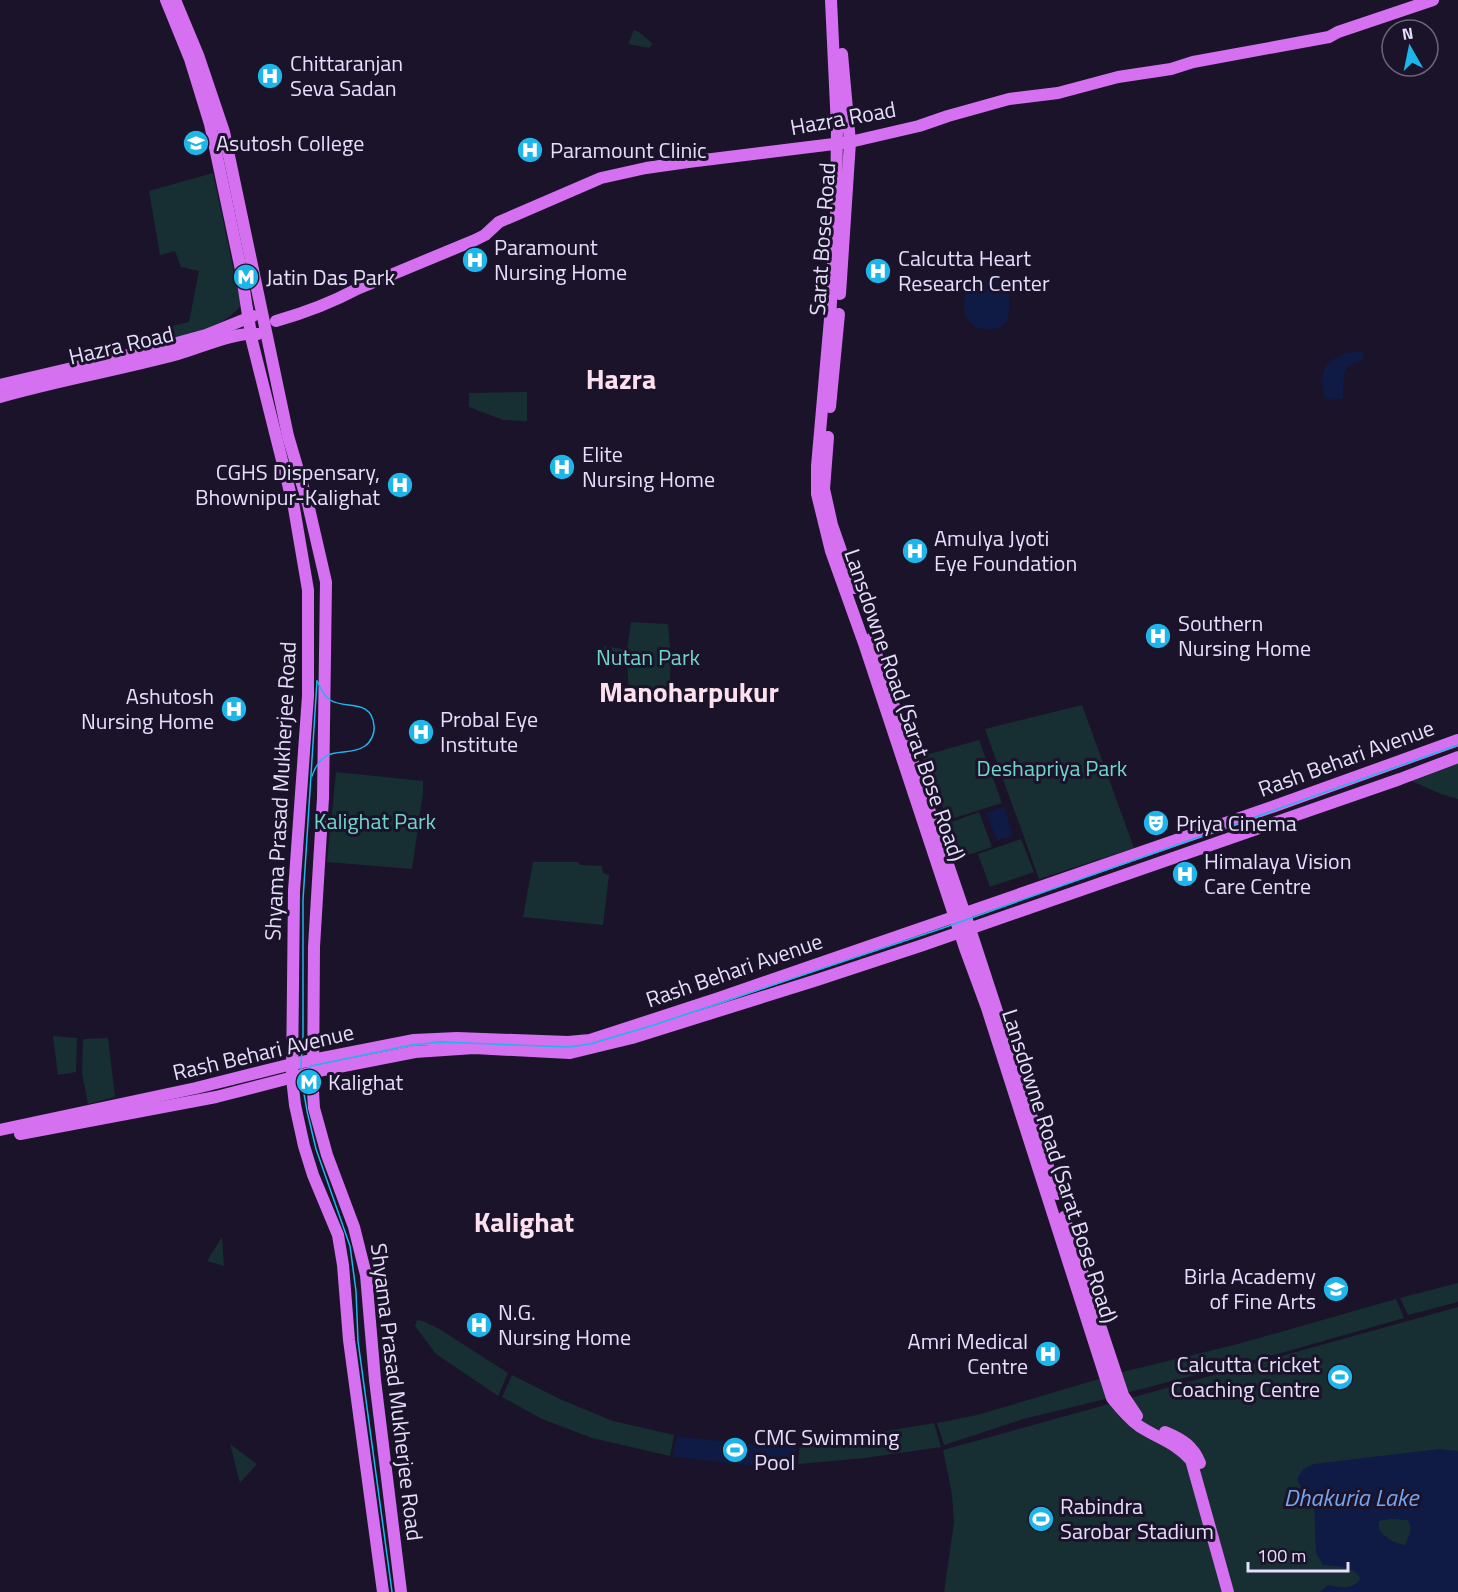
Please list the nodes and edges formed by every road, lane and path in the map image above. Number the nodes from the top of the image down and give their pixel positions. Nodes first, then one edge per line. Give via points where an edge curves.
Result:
1 (166, 0) edge
2 (175, 0) edge
3 (831, 0) edge
4 (837, 0) edge
5 (1433, 0) edge
6 (843, 143) junction
7 (263, 315) junction
8 (248, 317) junction
9 (276, 321) junction
10 (250, 333) junction
11 (267, 334) junction
12 (837, 337) joint
13 (0, 385) edge
14 (0, 397) edge
15 (1458, 740) edge
16 (1458, 757) edge
17 (959, 914) junction
18 (965, 930) junction
19 (812, 966) junction
20 (817, 980) junction
21 (292, 1064) junction
22 (313, 1066) junction
23 (292, 1078) junction
24 (0, 1130) edge
25 (0, 1137) edge
26 (383, 1592) edge
27 (400, 1592) edge
28 (1228, 1592) edge
29 (1233, 1592) edge

1 - 8 main road, Shyama Prasad Mukherjee Road via 210,124
2 - 7 main road, Shyama Prasad Mukherjee Road via 224,132
3 - 6 main road, Lansdowne Road (Sarat Bose Road)
4 - 6 main road, Sarat Bose Road
5 - 6 main road, Hazra Road via 1329,37 1118,77 1058,93 1009,99 919,126
6 - 9 main road, Hazra Road via 646,168 601,178 499,222 476,240 341,298
6 - 12 main road, Sarat Bose Road
6 - 17 main road, Lansdowne Road (Sarat Bose Road) via 816,494 831,551
7 - 8 main road, Hazra Road
7 - 9 main road
7 - 11 main road, Shyama Prasad Mukherjee Road
8 - 10 main road, Shyama Prasad Mukherjee Road
8 - 13 main road, Hazra Road via 166,346
9 - 11 main road
10 - 11 main road, Hazra Road
10 - 14 main road, Hazra Road
10 - 21 main road, Shyama Prasad Mukherjee Road via 294,508 308,590 308,696 294,891
11 - 22 main road, Shyama Prasad Mukherjee Road via 288,436 326,582
12 - 17 main road, Lansdowne Road (Sarat Bose Road) via 824,489 832,525
15 - 17 main road, Rash Behari Avenue
16 - 18 main road, Rash Behari Avenue
17 - 18 main road, Lansdowne Road (Sarat Bose Road)
17 - 19 main road, Rash Behari Avenue
18 - 20 main road, Rash Behari Avenue
18 - 28 main road, Lansdowne Road (Sarat Bose Road) via 1112,1398 1126,1416 1179,1447 1191,1460
18 - 29 main road via 1123,1395 1143,1421 1181,1438 1198,1458
19 - 20 main road
19 - 22 main road, Rash Behari Avenue via 590,1040 414,1040
20 - 22 main road, Rash Behari Avenue via 632,1038 570,1053 444,1049
21 - 22 main road, Rash Behari Avenue
21 - 23 main road, Shyama Prasad Mukherjee Road
21 - 24 main road, Rash Behari Avenue
22 - 23 main road, Rash Behari Avenue
22 - 27 main road, Shyama Prasad Mukherjee Road via 317,1117 366,1275
23 - 25 main road, Rash Behari Avenue via 216,1097
23 - 26 main road, Shyama Prasad Mukherjee Road via 304,1146 338,1235

